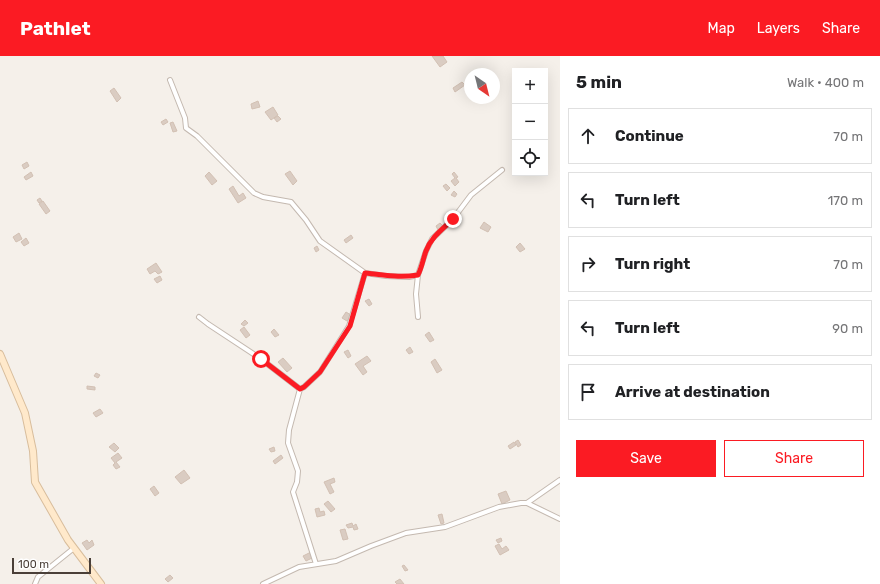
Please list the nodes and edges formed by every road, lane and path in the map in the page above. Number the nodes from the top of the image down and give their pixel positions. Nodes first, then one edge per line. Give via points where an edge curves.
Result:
1 (170, 80) dead end
2 (502, 170) dead end
3 (365, 273) junction
4 (418, 275) junction
5 (199, 317) dead end
6 (418, 317) dead end
7 (0, 354) edge
8 (300, 389) junction
9 (560, 480) edge
10 (527, 503) junction
11 (560, 519) edge
12 (74, 548) junction
13 (316, 564) junction
14 (35, 584) edge
15 (100, 584) edge
16 (263, 584) edge

1 - 3 street via 185,118 186,128 254,193 291,202 320,241
2 - 4 street via 471,195 453,219 432,239
3 - 4 street via 409,277
3 - 8 street via 350,326 320,372
4 - 6 street
5 - 8 street
7 - 12 main road via 25,413 33,451 35,482
8 - 13 street via 288,443 298,471 293,492
9 - 10 street
10 - 11 street
10 - 13 street via 499,507 445,527 406,533 336,561
12 - 14 street via 38,576
12 - 15 main road
13 - 16 street via 299,567

